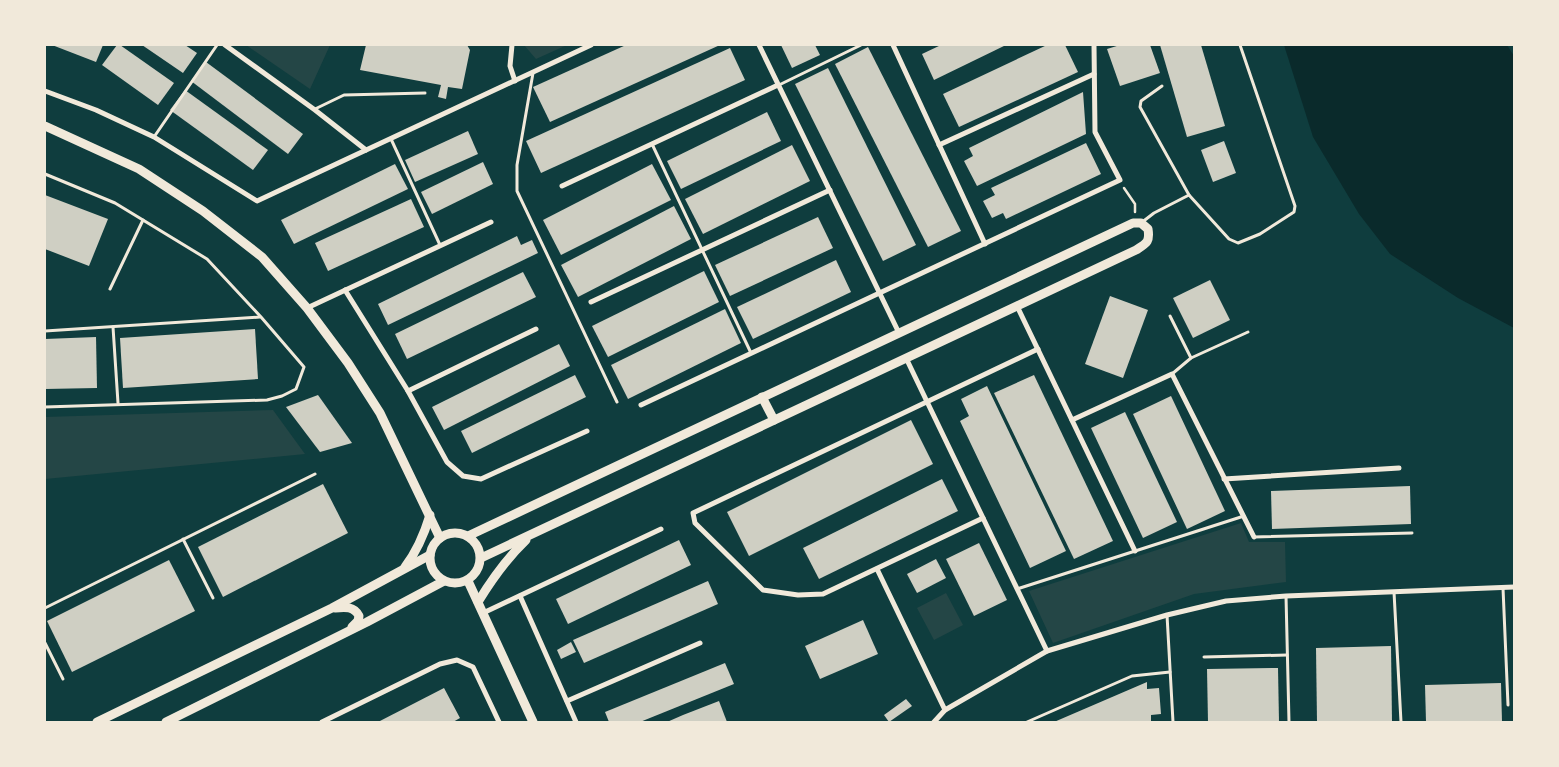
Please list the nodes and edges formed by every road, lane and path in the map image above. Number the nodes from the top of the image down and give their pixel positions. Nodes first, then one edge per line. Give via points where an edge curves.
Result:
1 (217, 45) edge
2 (225, 45) edge
3 (512, 45) edge
4 (591, 45) edge
5 (759, 45) edge
6 (861, 45) edge
7 (893, 45) edge
8 (1094, 45) edge
9 (1240, 45) edge
10 (533, 72) junction
11 (1094, 74) junction
12 (515, 81) junction
13 (778, 85) junction
14 (1162, 86) dead end
15 (45, 91) edge
16 (425, 93) dead end
17 (315, 110) junction
18 (45, 126) edge
19 (154, 137) junction
20 (390, 139) junction
21 (652, 144) junction
22 (939, 145) junction
23 (366, 150) junction
24 (45, 174) edge
25 (1120, 180) junction
26 (562, 186) dead end
27 (830, 190) junction
28 (1189, 194) junction
29 (143, 220) junction
30 (490, 222) dead end
31 (1137, 223) junction
32 (985, 244) junction
33 (440, 246) junction
34 (702, 250) junction
35 (110, 289) dead end
36 (345, 290) junction
37 (880, 293) junction
38 (591, 302) dead end
39 (1017, 306) junction
40 (307, 308) junction
41 (1170, 316) dead end
42 (261, 317) junction
43 (113, 327) junction
44 (536, 329) dead end
45 (45, 332) edge
46 (1248, 332) dead end
47 (899, 333) junction
48 (1038, 349) junction
49 (751, 354) junction
50 (906, 358) junction
51 (1192, 358) junction
52 (1172, 374) junction
53 (408, 392) junction
54 (762, 397) junction
55 (617, 402) dead end
56 (927, 402) junction
57 (118, 404) junction
58 (641, 405) dead end
59 (45, 407) edge
60 (774, 420) junction
61 (1072, 420) junction
62 (588, 431) dead end
63 (1400, 468) dead end
64 (315, 474) dead end
65 (1224, 479) junction
66 (430, 515) junction
67 (1244, 516) junction
68 (983, 518) junction
69 (661, 529) dead end
70 (1412, 533) dead end
71 (531, 534) junction
72 (468, 536) junction
73 (1254, 537) joint
74 (440, 538) junction
75 (183, 540) junction
76 (1135, 551) junction
77 (430, 555) junction
78 (481, 558) junction
79 (877, 568) junction
80 (403, 570) junction
81 (444, 581) junction
82 (468, 581) junction
83 (1514, 587) edge
84 (1503, 588) junction
85 (1016, 589) junction
86 (1394, 592) junction
87 (520, 596) junction
88 (1286, 596) junction
89 (213, 598) dead end
90 (478, 602) junction
91 (45, 608) edge
92 (332, 608) junction
93 (483, 613) junction
94 (1167, 615) junction
95 (349, 631) junction
96 (45, 642) edge
97 (700, 643) dead end
98 (1047, 652) junction
99 (1287, 655) junction
100 (1204, 657) dead end
101 (1170, 672) junction
102 (63, 679) dead end
103 (567, 701) junction
104 (1508, 706) dead end
105 (945, 710) junction
106 (97, 722) edge
107 (166, 722) edge
108 (322, 722) edge
109 (499, 722) edge
110 (533, 722) edge
111 (576, 722) edge
112 (934, 722) edge
113 (1027, 722) edge
114 (1174, 722) edge
115 (1289, 722) edge
116 (1401, 722) edge

1 - 19 lane
2 - 17 street
3 - 12 street via 510,66
4 - 10 street
5 - 13 street
6 - 13 lane
7 - 22 street
8 - 11 street
9 - 28 lane via 1295,206 1294,212 1260,234 1238,243 1229,240
10 - 12 street
10 - 55 lane via 517,164 517,191
11 - 22 street
11 - 25 street via 1095,132
12 - 20 street
13 - 21 street
13 - 27 street
14 - 28 lane via 1141,101 1140,107
15 - 19 street
16 - 17 lane via 344,94
17 - 23 street
18 - 40 street via 139,168 203,211 262,257
19 - 23 street via 256,201
20 - 23 street
20 - 33 lane
21 - 26 street
21 - 34 lane
22 - 32 street
24 - 29 lane via 115,202
25 - 31 path via 1134,204
25 - 32 street
27 - 34 street
27 - 37 street
28 - 31 lane
29 - 35 lane
29 - 42 lane via 206,259
30 - 33 street
31 - 39 street via 1148,229 1146,244
31 - 47 street
32 - 37 street
33 - 36 street
34 - 38 street
34 - 49 lane
36 - 40 street
36 - 53 street
37 - 47 street
37 - 49 street
39 - 48 street
39 - 50 street
40 - 66 street via 348,363 380,414
41 - 51 lane
42 - 43 lane
42 - 57 lane via 304,367 296,389 267,400
43 - 45 lane
43 - 57 lane
44 - 53 street
46 - 51 lane
47 - 54 street
48 - 56 street
48 - 61 street
49 - 58 street
50 - 56 street
50 - 60 street
51 - 52 lane
52 - 61 street
52 - 65 street
53 - 62 street via 447,462 463,476 481,479
54 - 60 street
54 - 72 street
56 - 68 street
56 - 79 street via 693,512 694,523 763,590 798,595 823,594
57 - 59 lane
60 - 71 street
61 - 76 street
63 - 65 street
64 - 75 lane
65 - 67 street
66 - 74 street
66 - 80 street via 416,553
67 - 73 street
67 - 76 lane
68 - 79 street
68 - 85 street
69 - 87 street
70 - 73 lane
71 - 78 street
71 - 90 street via 494,575
72 - 74 street via 454,533
72 - 78 street via 475,542
74 - 77 street
75 - 89 lane
75 - 91 lane
76 - 85 lane
77 - 80 street
77 - 81 street via 432,570
78 - 82 street via 478,571
79 - 105 street
80 - 92 street
81 - 82 street via 460,584
81 - 95 street
82 - 90 street
83 - 84 street
84 - 86 street
84 - 104 lane
85 - 98 street
86 - 88 street
86 - 116 lane
87 - 93 street
87 - 103 street
88 - 94 street via 1226,601
88 - 99 lane
90 - 93 street
92 - 95 street via 357,611 358,621
92 - 106 street
93 - 110 street
94 - 98 street
94 - 101 lane
95 - 107 street
96 - 102 lane
97 - 103 street
98 - 105 street
99 - 100 lane
99 - 115 lane
101 - 113 lane via 1132,676
101 - 114 lane
103 - 111 street
105 - 112 street
108 - 109 street via 440,664 457,660 473,667

